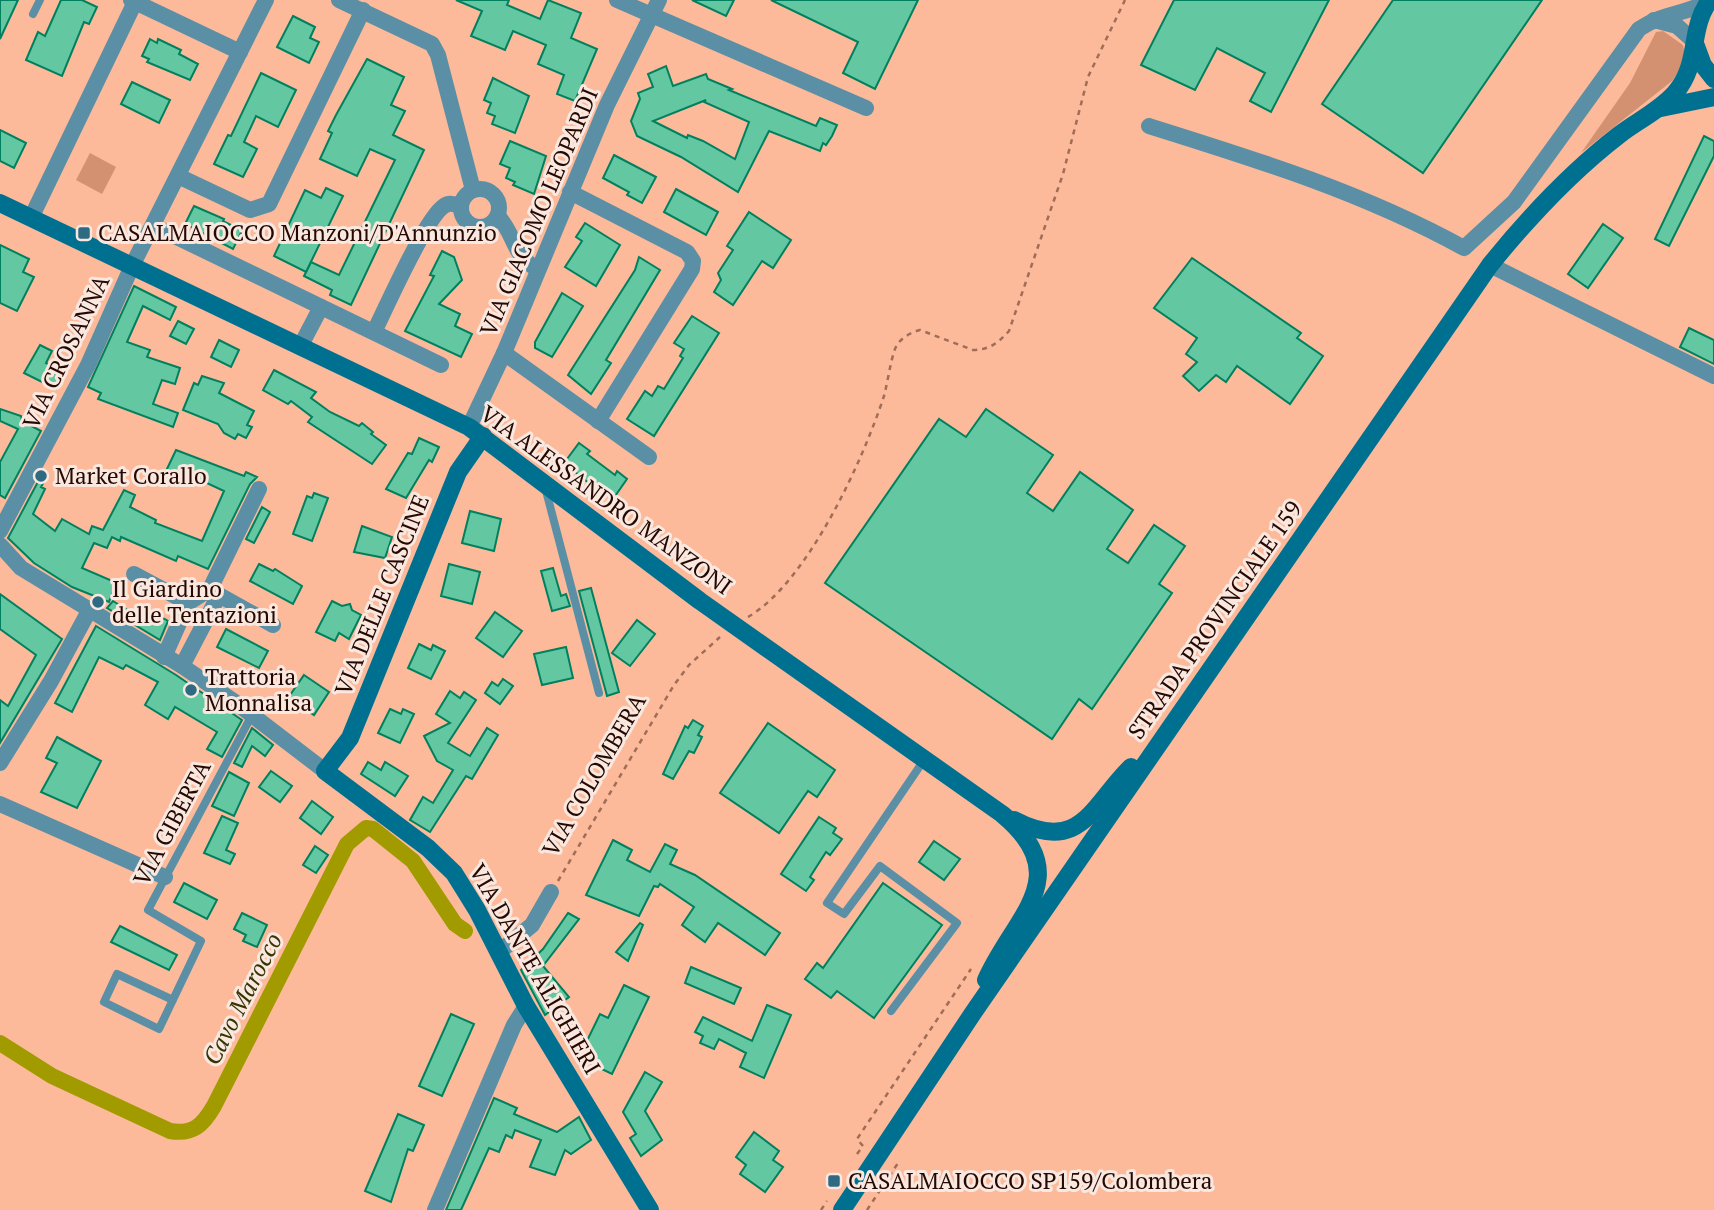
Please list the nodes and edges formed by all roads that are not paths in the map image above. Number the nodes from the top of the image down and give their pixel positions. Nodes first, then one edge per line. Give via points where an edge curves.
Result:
1 (40, 0) edge
2 (266, 0) edge
3 (339, 0) edge
4 (617, 0) edge
5 (1710, 0) edge
6 (133, 1) edge
7 (655, 8) edge
8 (363, 10) junction
9 (33, 14) dead end
10 (1652, 20) junction
11 (1696, 43) junction
12 (240, 52) junction
13 (1714, 79) edge
14 (1714, 97) edge
15 (866, 108) dead end
16 (1658, 109) junction
17 (1149, 126) dead end
18 (178, 176) junction
19 (472, 190) junction
20 (570, 192) junction
21 (0, 203) edge
22 (460, 206) junction
23 (498, 216) junction
24 (31, 218) junction
25 (154, 226) junction
26 (1490, 265) junction
27 (132, 267) junction
28 (537, 269) junction
29 (321, 307) junction
30 (374, 332) junction
31 (300, 347) junction
32 (504, 353) junction
33 (441, 365) dead end
34 (1714, 376) edge
35 (598, 421) junction
36 (476, 432) junction
37 (649, 457) dead end
38 (544, 484) junction
39 (259, 489) dead end
40 (0, 531) edge
41 (0, 545) edge
42 (134, 574) dead end
43 (188, 603) junction
44 (90, 609) junction
45 (273, 625) dead end
46 (164, 657) junction
47 (182, 666) junction
48 (599, 693) dead end
49 (252, 715) junction
50 (1154, 751) junction
51 (924, 760) junction
52 (0, 763) edge
53 (325, 771) junction
54 (0, 804) edge
55 (1002, 814) junction
56 (165, 877) junction
57 (551, 892) road end
58 (499, 952) junction
59 (173, 1000) junction
60 (526, 1006) junction
61 (891, 1010) dead end
62 (973, 1013) junction
63 (843, 1204) edge
64 (435, 1210) edge
65 (650, 1210) edge

1 - 9 lane
2 - 12 street, VIA CROSANNA
3 - 8 street
4 - 7 street
5 - 10 street
5 - 11 street, STRADA PROVINCIALE 159 via 1699,20
6 - 12 street
6 - 24 street
7 - 15 street
7 - 20 street, VIA GIACOMO LEOPARDI
8 - 18 street via 269,204 250,210
8 - 19 street via 432,44
10 - 11 street via 1677,26
10 - 17 street via 1639,29 1514,202 1464,248 1412,219 1297,172
11 - 13 street via 1701,62
11 - 16 street, STRADA PROVINCIALE 159 via 1685,78
12 - 18 street, VIA CROSANNA
14 - 16 street, STRADA PROVINCIALE 159
16 - 26 street, STRADA PROVINCIALE 159 via 1579,170 1531,216
18 - 25 street, VIA CROSANNA
19 - 22 street
19 - 23 street via 482,188 497,198
20 - 28 street, VIA GIACOMO LEOPARDI
20 - 35 street via 687,252 693,261
21 - 24 street, VIA ALESSANDRO MANZONI
22 - 23 street via 470,225 480,228 491,225
22 - 30 street via 444,206 430,224
23 - 28 street via 520,258
24 - 27 street, VIA ALESSANDRO MANZONI
25 - 27 street, VIA CROSANNA
25 - 29 street
26 - 34 street
26 - 50 street, STRADA PROVINCIALE 159
27 - 31 street, VIA ALESSANDRO MANZONI
27 - 40 street, VIA CROSANNA via 88,365
28 - 32 street, VIA GIACOMO LEOPARDI
29 - 30 street
29 - 31 street
30 - 33 street
31 - 36 street, VIA ALESSANDRO MANZONI
32 - 35 street
32 - 36 street, VIA GIACOMO LEOPARDI
35 - 37 street
36 - 38 street, VIA ALESSANDRO MANZONI
36 - 53 street, VIA DELLE CASCINE via 350,738
38 - 48 lane
38 - 51 street, VIA ALESSANDRO MANZONI
39 - 43 street via 210,589
41 - 44 street, VIA DANTE ALIGHIERI via 21,568
42 - 43 street
43 - 46 street
44 - 46 street, VIA DANTE ALIGHIERI
44 - 52 street
45 - 47 street via 219,595
46 - 47 street, VIA DANTE ALIGHIERI
47 - 49 street, VIA DANTE ALIGHIERI
49 - 53 street, VIA DANTE ALIGHIERI
49 - 56 lane, VIA GIBERTA
50 - 55 street via 1128,769 1095,813 1071,829 1041,830
50 - 62 street, STRADA PROVINCIALE 159
51 - 55 street, VIA ALESSANDRO MANZONI
51 - 61 lane via 827,903 844,914 880,866 957,923
53 - 58 street, VIA DANTE ALIGHIERI via 448,866
54 - 56 street
55 - 62 street via 1035,852 1037,892 992,967
56 - 59 lane, VIA GIBERTA via 148,911 201,941
57 - 58 street, VIA COLOMBERA via 532,925
58 - 60 street, VIA DANTE ALIGHIERI
59 - 59 lane, VIA GIBERTA via 117,974 104,1002 159,1029
60 - 64 street
60 - 65 street, VIA DANTE ALIGHIERI
62 - 63 street, STRADA PROVINCIALE 159

